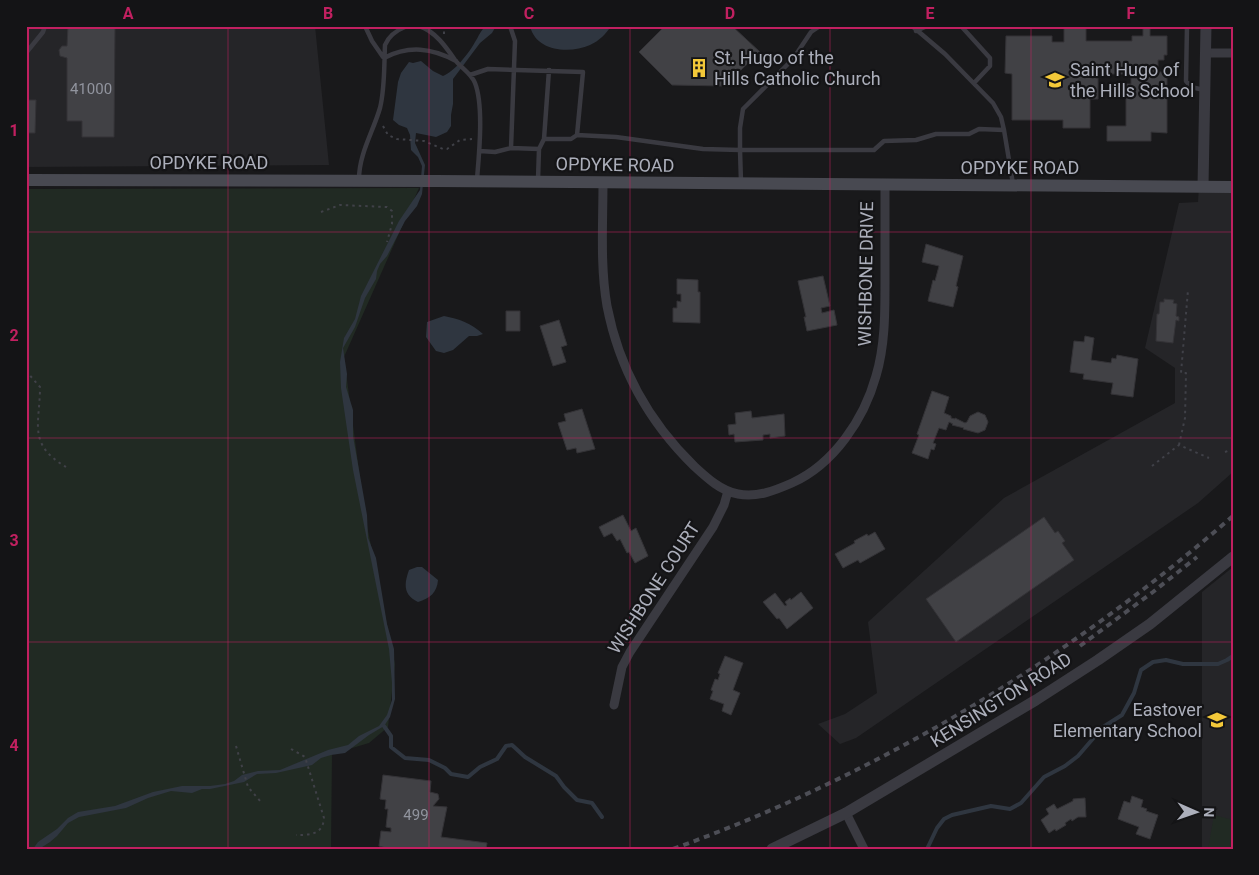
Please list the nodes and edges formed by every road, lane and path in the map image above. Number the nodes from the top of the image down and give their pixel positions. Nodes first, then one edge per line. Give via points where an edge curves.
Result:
1 (45, 26) edge
2 (365, 26) edge
3 (407, 26) edge
4 (419, 26) edge
5 (510, 26) edge
6 (820, 26) edge
7 (912, 26) edge
8 (927, 26) edge
9 (961, 26) edge
10 (1186, 26) edge
11 (1206, 26) edge
12 (916, 31) junction
13 (26, 53) edge
14 (1206, 53) junction
15 (1233, 53) edge
16 (384, 58) junction
17 (456, 62) junction
18 (514, 69) junction
19 (550, 70) junction
20 (470, 75) junction
21 (974, 84) junction
22 (1205, 90) junction
23 (376, 121) junction
24 (1004, 130) junction
25 (577, 135) junction
26 (544, 139) junction
27 (480, 140) junction
28 (512, 148) junction
29 (539, 149) junction
30 (740, 150) junction
31 (480, 151) junction
32 (26, 180) edge
33 (359, 181) junction
34 (477, 181) junction
35 (538, 181) junction
36 (603, 182) junction
37 (741, 184) junction
38 (884, 184) junction
39 (1013, 185) junction
40 (1203, 186) junction
41 (1233, 187) edge
42 (322, 212) dead end
43 (387, 242) dead end
44 (1188, 290) dead end
45 (26, 371) edge
46 (1179, 445) junction
47 (1233, 450) edge
48 (1225, 452) dead end
49 (1209, 458) dead end
50 (1152, 466) dead end
51 (66, 467) dead end
52 (728, 491) junction
53 (1233, 557) edge
54 (614, 705) dead end
55 (236, 746) dead end
56 (291, 750) dead end
57 (260, 802) dead end
58 (846, 813) junction
59 (296, 834) dead end
60 (772, 849) edge
61 (864, 849) edge

1 - 13 lane via 44,32
2 - 16 lane
3 - 16 lane via 387,39
4 - 17 lane via 431,31
5 - 18 lane via 515,41
6 - 30 lane via 811,32 793,58 743,109
7 - 12 lane
8 - 12 lane
9 - 21 lane via 990,58 990,66
10 - 22 lane via 1186,81 1191,87
11 - 14 street
12 - 21 lane via 945,54
14 - 15 street
14 - 22 street
16 - 17 lane via 400,51 419,49 439,52
16 - 23 lane via 383,92
17 - 20 lane
18 - 19 lane
18 - 20 lane via 488,68
18 - 28 lane
19 - 25 lane via 582,72
19 - 26 lane
20 - 27 lane via 478,98
21 - 24 lane via 998,109
22 - 40 street
23 - 27 path via 388,135 397,139 418,140 447,149 460,140
23 - 33 lane via 359,166
24 - 30 lane via 979,129 969,134 936,134 916,140 884,141 874,150
24 - 39 lane
25 - 26 lane via 572,139
25 - 30 lane
26 - 29 lane
27 - 31 lane
28 - 29 lane
28 - 31 lane
29 - 35 lane
30 - 37 lane
31 - 34 lane
32 - 33 main road, OPDYKE ROAD
33 - 34 main road, OPDYKE ROAD
34 - 35 main road, OPDYKE ROAD
35 - 36 main road, OPDYKE ROAD
36 - 37 main road, OPDYKE ROAD
36 - 52 street, WISHBONE DRIVE via 605,292 612,328 629,375 646,409 667,436 704,475
37 - 38 main road, OPDYKE ROAD
38 - 39 main road, OPDYKE ROAD
38 - 52 street, WISHBONE DRIVE via 882,347 876,378 863,408 832,454 805,476 762,494 743,495
39 - 40 main road, OPDYKE ROAD
40 - 41 main road, OPDYKE ROAD
42 - 43 path via 340,205 387,207 392,211 392,224
44 - 46 path via 1181,373 1186,373 1185,418
45 - 51 path via 40,387 37,429 41,441 52,458
46 - 49 path
46 - 50 path
47 - 48 path
52 - 54 street, WISHBONE COURT via 722,510 705,539 622,667
53 - 58 street, KENSINGTON ROAD via 1150,624 1098,660
55 - 57 path via 248,787
56 - 59 path via 305,757 323,810 324,824 313,834
58 - 60 street, KENSINGTON ROAD
58 - 61 street

